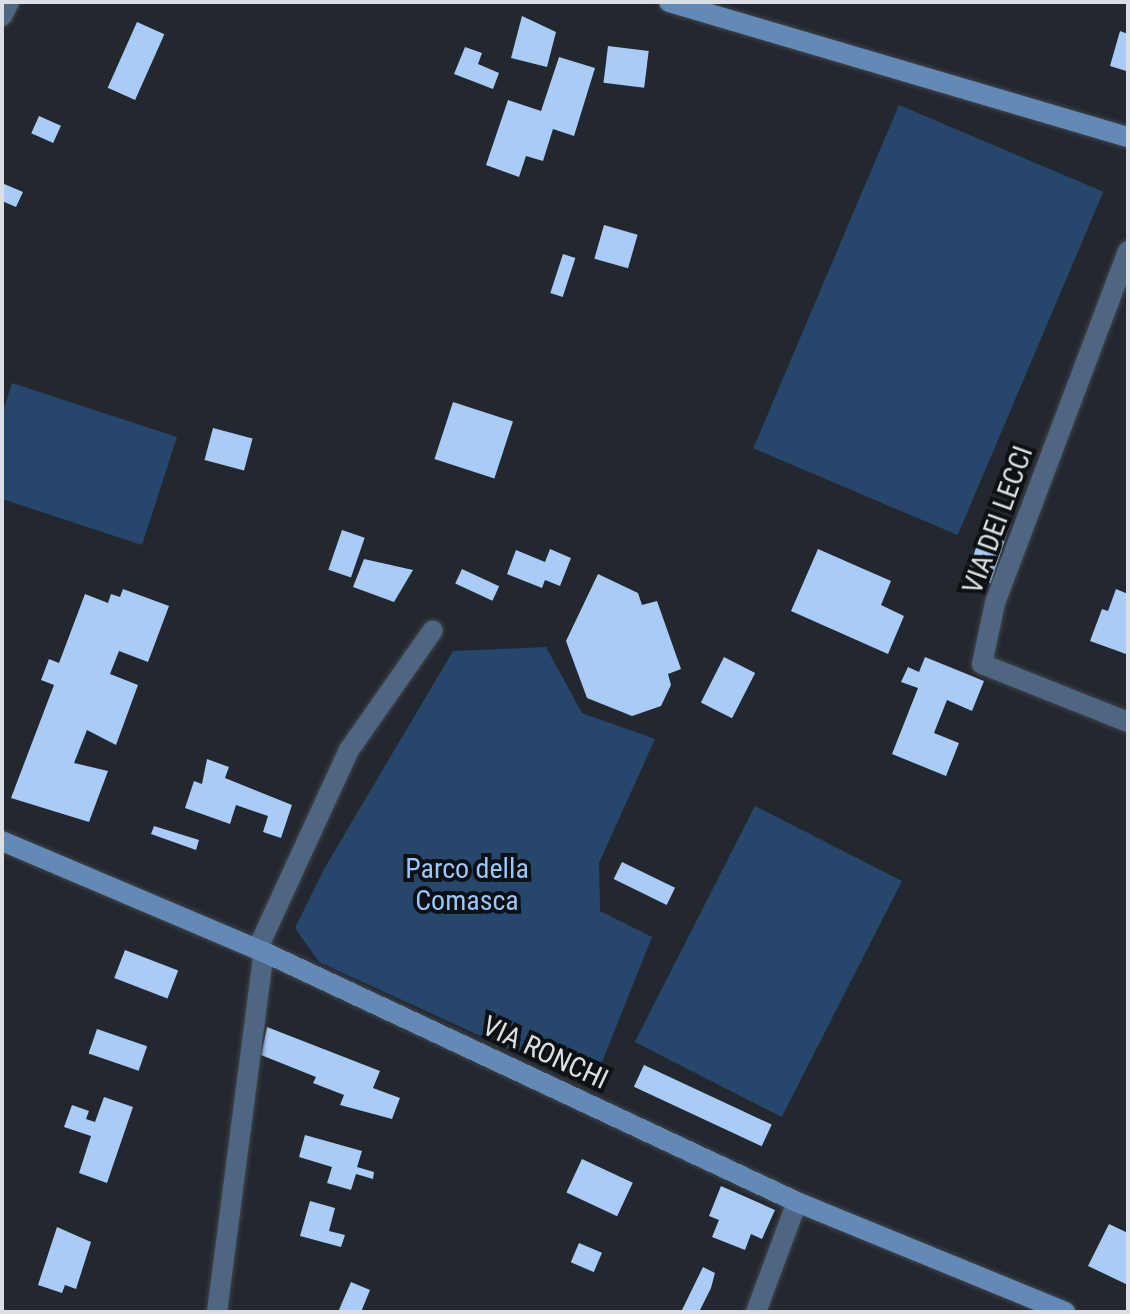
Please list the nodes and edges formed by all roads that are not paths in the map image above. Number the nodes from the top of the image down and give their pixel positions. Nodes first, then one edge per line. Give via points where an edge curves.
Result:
1 (9, 2) edge
2 (669, 2) edge
3 (2, 16) edge
4 (1128, 137) edge
5 (1128, 251) edge
6 (433, 630) dead end
7 (1128, 722) edge
8 (2, 841) edge
9 (261, 951) junction
10 (797, 1202) junction
11 (217, 1312) edge
12 (756, 1312) edge
13 (1065, 1312) edge

1 - 3 street
2 - 4 street
5 - 7 street, VIA DEI LECCI via 995,603 982,664
6 - 9 street via 349,750
8 - 9 street, VIA RONCHI
9 - 10 street, VIA RONCHI
9 - 11 street
10 - 12 street
10 - 13 street, VIA RONCHI

